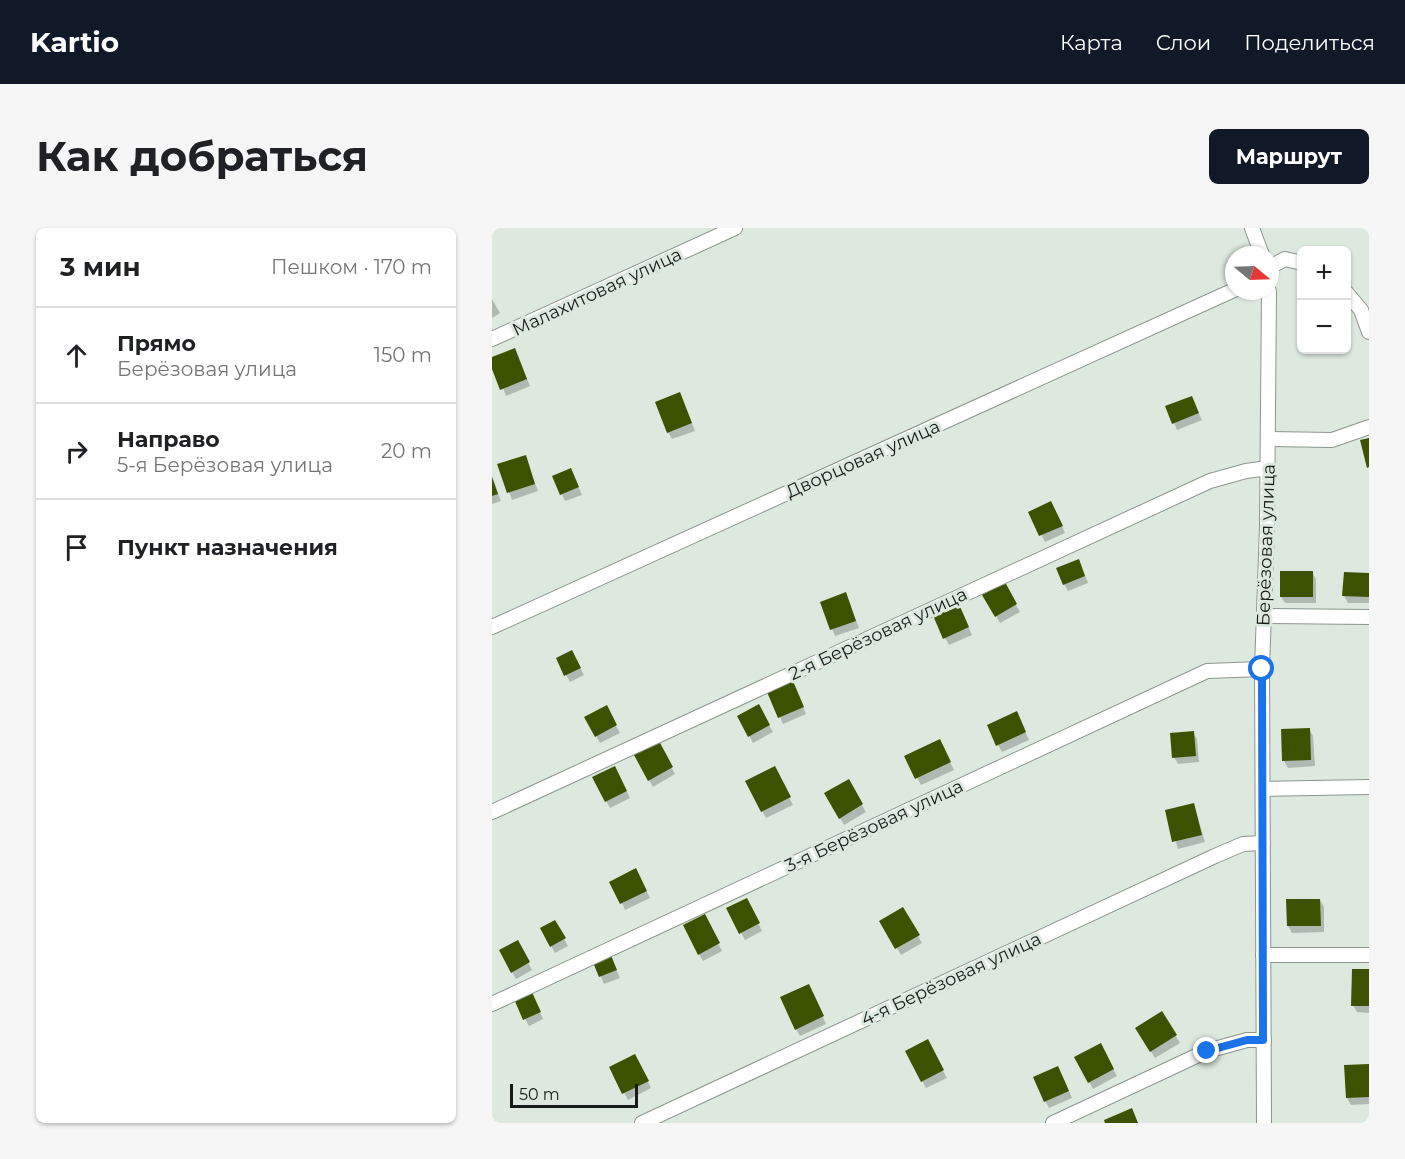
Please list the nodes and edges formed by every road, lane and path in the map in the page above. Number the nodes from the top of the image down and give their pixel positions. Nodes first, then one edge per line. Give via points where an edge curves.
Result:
1 (735, 228) edge
2 (1252, 228) edge
3 (1259, 246) edge
4 (1297, 261) edge
5 (1279, 263) edge
6 (1225, 294) edge
7 (1351, 297) edge
8 (1269, 300) edge
9 (1369, 332) edge
10 (492, 339) edge
11 (1369, 427) edge
12 (1269, 439) junction
13 (1268, 468) junction
14 (1264, 616) junction
15 (1369, 617) edge
16 (492, 627) edge
17 (1262, 669) junction
18 (1369, 787) edge
19 (1263, 789) junction
20 (492, 812) edge
21 (1263, 843) junction
22 (1263, 955) junction
23 (1369, 955) edge
24 (492, 1004) edge
25 (1263, 1040) junction
26 (642, 1123) edge
27 (1053, 1123) edge
28 (1264, 1123) edge

1 - 10 street, Малахитовая улица
2 - 3 street
4 - 5 street
6 - 16 street, Дворцовая улица
7 - 9 street
8 - 12 street, Берёзовая улица
11 - 12 street via 1332,440
12 - 13 street, Берёзовая улица
13 - 14 street, Берёзовая улица
13 - 20 street, 2-я Берёзовая улица via 1210,481
14 - 15 street
14 - 17 street, Берёзовая улица
17 - 19 street, Берёзовая улица
17 - 24 street, 3-я Берёзовая улица via 1207,671
18 - 19 street
19 - 21 street, Берёзовая улица
21 - 22 street, Берёзовая улица
21 - 26 street, 4-я Берёзовая улица via 1243,844 1215,856
22 - 23 street
22 - 25 street, Берёзовая улица
25 - 27 street via 1247,1040 1207,1051
25 - 28 street, Берёзовая улица

